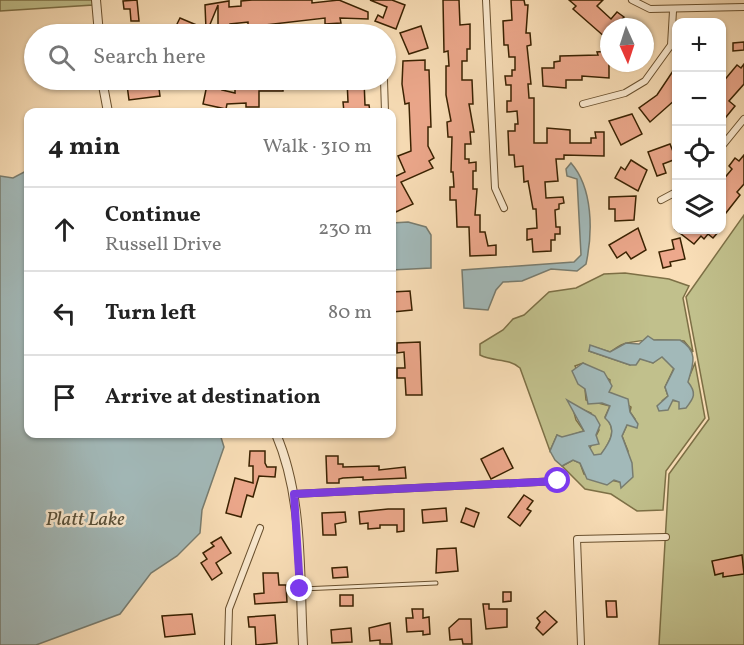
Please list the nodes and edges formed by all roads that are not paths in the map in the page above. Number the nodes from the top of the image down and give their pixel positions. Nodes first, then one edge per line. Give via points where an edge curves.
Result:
1 (96, 0) edge
2 (486, 0) edge
3 (632, 0) edge
4 (744, 7) edge
5 (673, 10) junction
6 (98, 24) edge
7 (104, 90) edge
8 (384, 90) edge
9 (583, 104) dead end
10 (107, 108) edge
11 (385, 108) edge
12 (744, 119) edge
13 (726, 141) edge
14 (672, 194) edge
15 (662, 200) dead end
16 (504, 208) dead end
17 (278, 438) edge
18 (558, 481) dead end
19 (294, 494) junction
20 (260, 528) dead end
21 (666, 537) dead end
22 (436, 583) dead end
23 (300, 589) junction
24 (228, 645) edge
25 (303, 645) edge
26 (581, 645) edge

1 - 6 street
2 - 16 street via 495,188
3 - 5 street via 650,9
4 - 5 street
5 - 9 street via 671,45 645,81 625,93
7 - 10 street
8 - 11 street
12 - 13 street
14 - 15 street
17 - 19 street
18 - 19 street
19 - 23 street
20 - 24 street via 229,609
21 - 26 street via 577,539
22 - 23 lane
23 - 25 street

